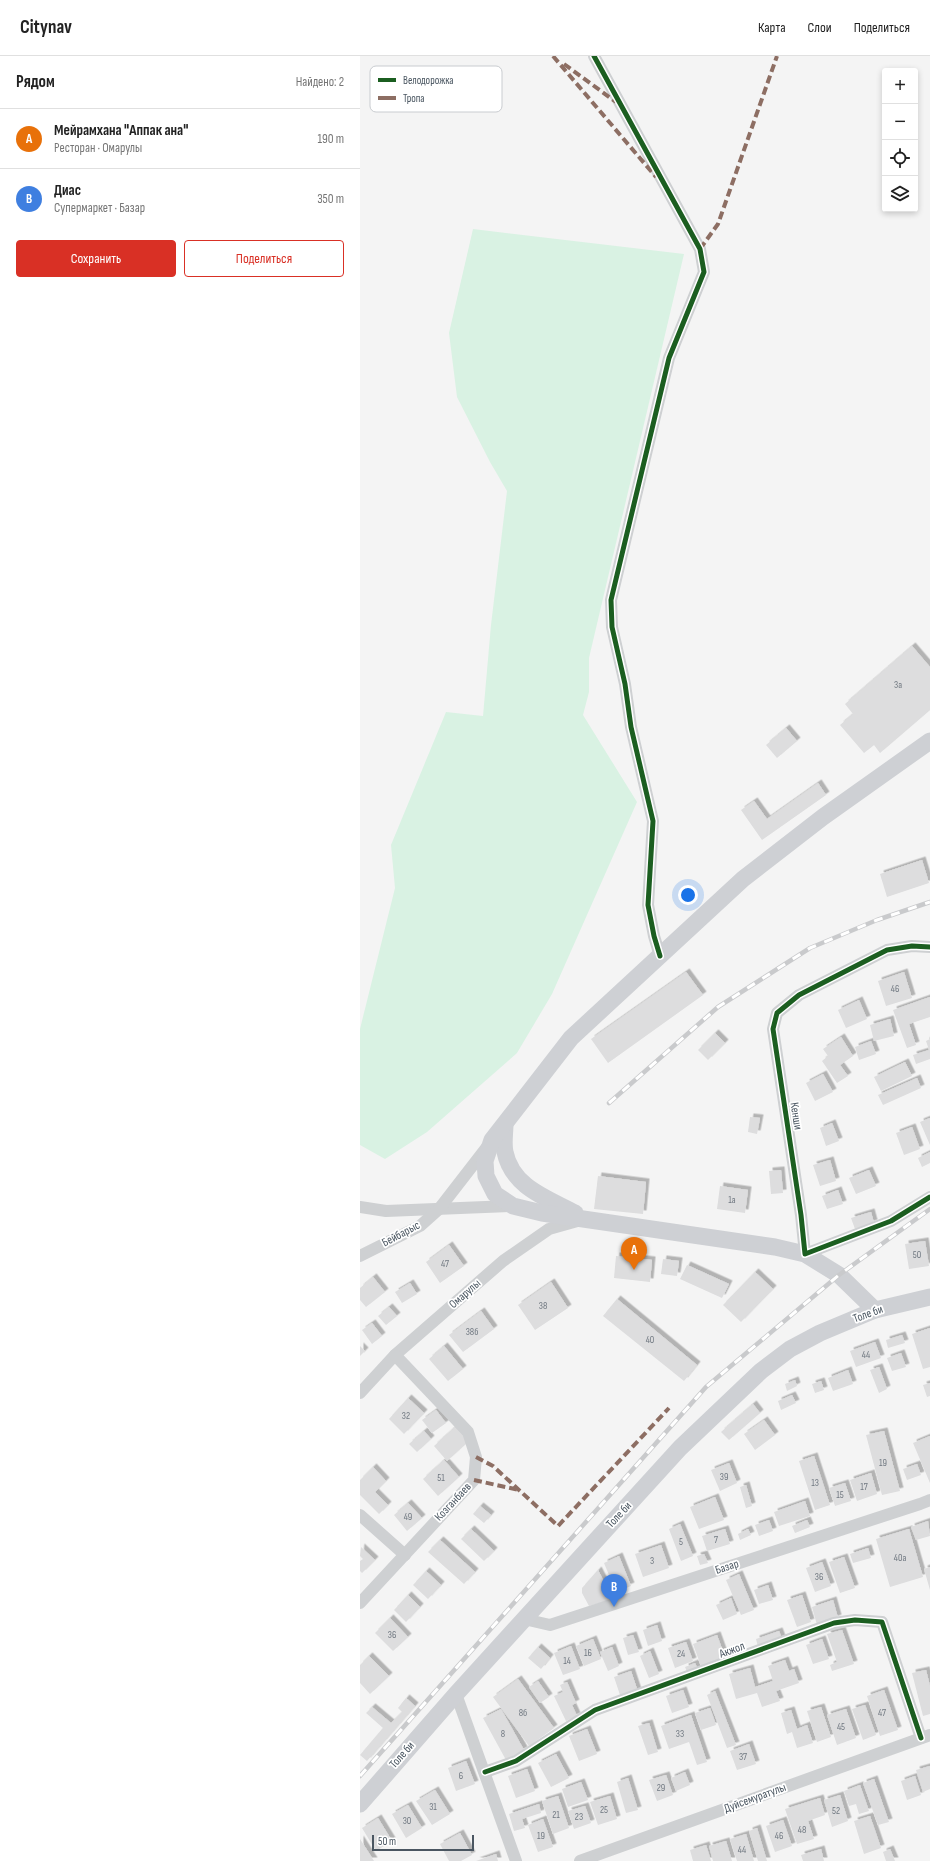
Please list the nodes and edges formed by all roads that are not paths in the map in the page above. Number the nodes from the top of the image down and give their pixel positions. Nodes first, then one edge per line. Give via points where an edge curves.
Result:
1 (594, 56) edge
2 (930, 741) edge
3 (930, 947) edge
4 (660, 956) junction
5 (505, 1124) junction
6 (492, 1140) junction
7 (930, 1196) edge
8 (514, 1206) junction
9 (360, 1207) edge
10 (439, 1208) junction
11 (586, 1219) junction
12 (805, 1254) junction
13 (360, 1256) edge
14 (930, 1297) edge
15 (875, 1310) junction
16 (395, 1355) junction
17 (360, 1393) edge
18 (930, 1500) edge
19 (360, 1515) edge
20 (405, 1555) junction
21 (360, 1603) edge
22 (524, 1619) junction
23 (456, 1694) junction
24 (925, 1736) edge
25 (485, 1772) junction
26 (360, 1804) edge
27 (516, 1861) edge
28 (580, 1861) edge

1 - 4 street via 700,249 704,272 668,358 611,600 612,627 625,684 631,727 653,821 648,905
2 - 4 main road via 823,817 743,879
3 - 12 street, Кенши via 912,946 887,950 799,995 777,1013 773,1028
4 - 5 main road via 571,1038
5 - 6 main road
5 - 11 main road via 505,1151 511,1171 527,1188
6 - 8 main road via 485,1161 486,1176 495,1194
6 - 10 street, Бейбарыс
7 - 12 street via 891,1221
8 - 10 street
8 - 11 main road
9 - 10 street via 386,1211
10 - 13 street, Бейбарыс via 420,1226
11 - 12 main road via 775,1247
11 - 16 street, Омарулы via 549,1229 524,1245
12 - 15 main road via 839,1275
14 - 15 main road, Толе би
15 - 22 main road, Толе би via 820,1333 790,1349 761,1371 680,1448
16 - 17 street, Омарулы
16 - 20 street, Козганбаев via 468,1432 476,1457 474,1480
18 - 22 street, Базар via 550,1625
19 - 20 street
20 - 21 street, Козганбаев
22 - 23 main road, Толе би
23 - 25 street
23 - 26 main road, Толе би
24 - 25 street, Акжол via 882,1622 855,1620 834,1623 595,1710 516,1761
24 - 28 street, Дуйсемуратулы
25 - 27 street

